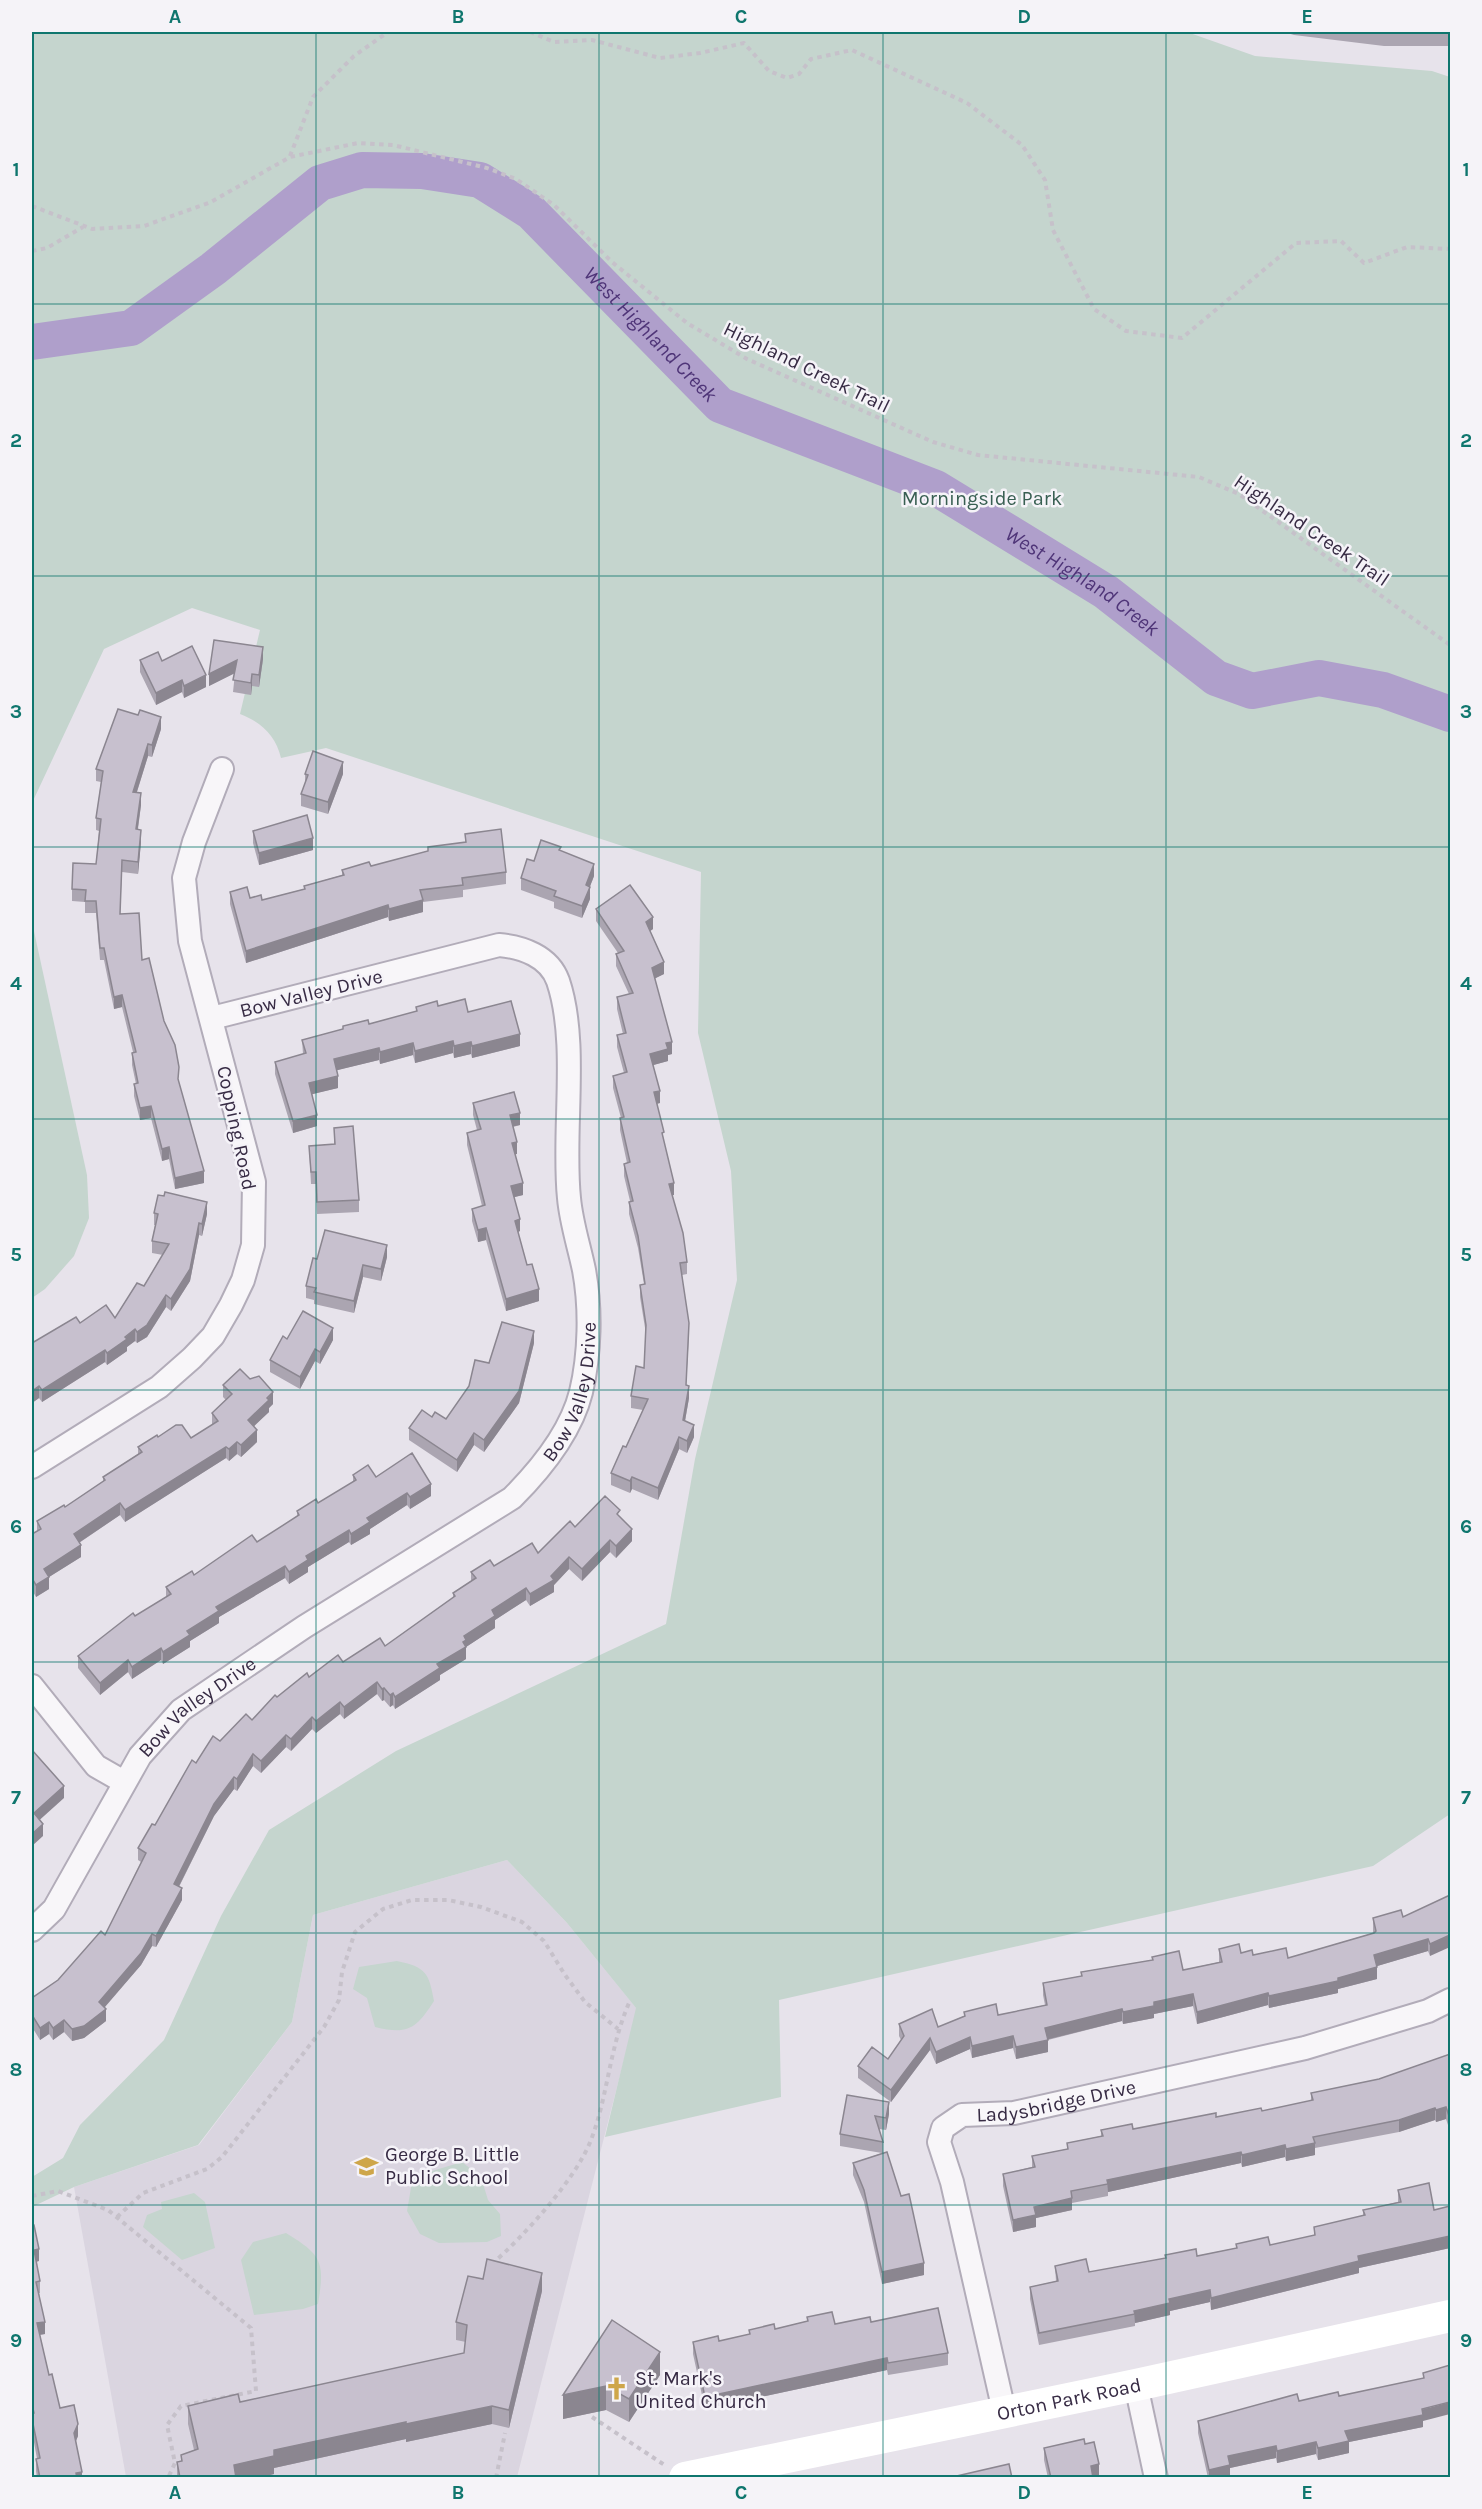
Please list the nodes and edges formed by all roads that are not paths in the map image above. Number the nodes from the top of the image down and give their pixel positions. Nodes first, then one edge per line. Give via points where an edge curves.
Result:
1 (222, 769) dead end
2 (212, 1018) junction
3 (32, 1467) edge
4 (32, 1686) edge
5 (124, 1782) junction
6 (32, 1930) edge
7 (1450, 2000) edge
8 (1450, 2316) edge
9 (1136, 2385) junction
10 (1004, 2411) junction
11 (676, 2473) edge
12 (1156, 2478) edge

1 - 2 street, Copping Road via 184,878 190,941
2 - 3 street, Copping Road via 254,1182 253,1245 243,1280 213,1336 172,1377
2 - 5 street, Bow Valley Drive via 499,945 519,947 548,965 557,979 566,1014 569,1198 588,1301 585,1371 580,1394 555,1445 512,1498 304,1627 181,1710 140,1756
4 - 5 street via 96,1766
5 - 6 street, Bow Valley Drive via 54,1909
7 - 10 street, Ladysbridge Drive via 1428,2011 1305,2048 1014,2113 962,2115 943,2128 939,2142 952,2182
8 - 9 street, Orton Park Road
9 - 10 street, Orton Park Road
9 - 12 street
10 - 11 street, Orton Park Road

